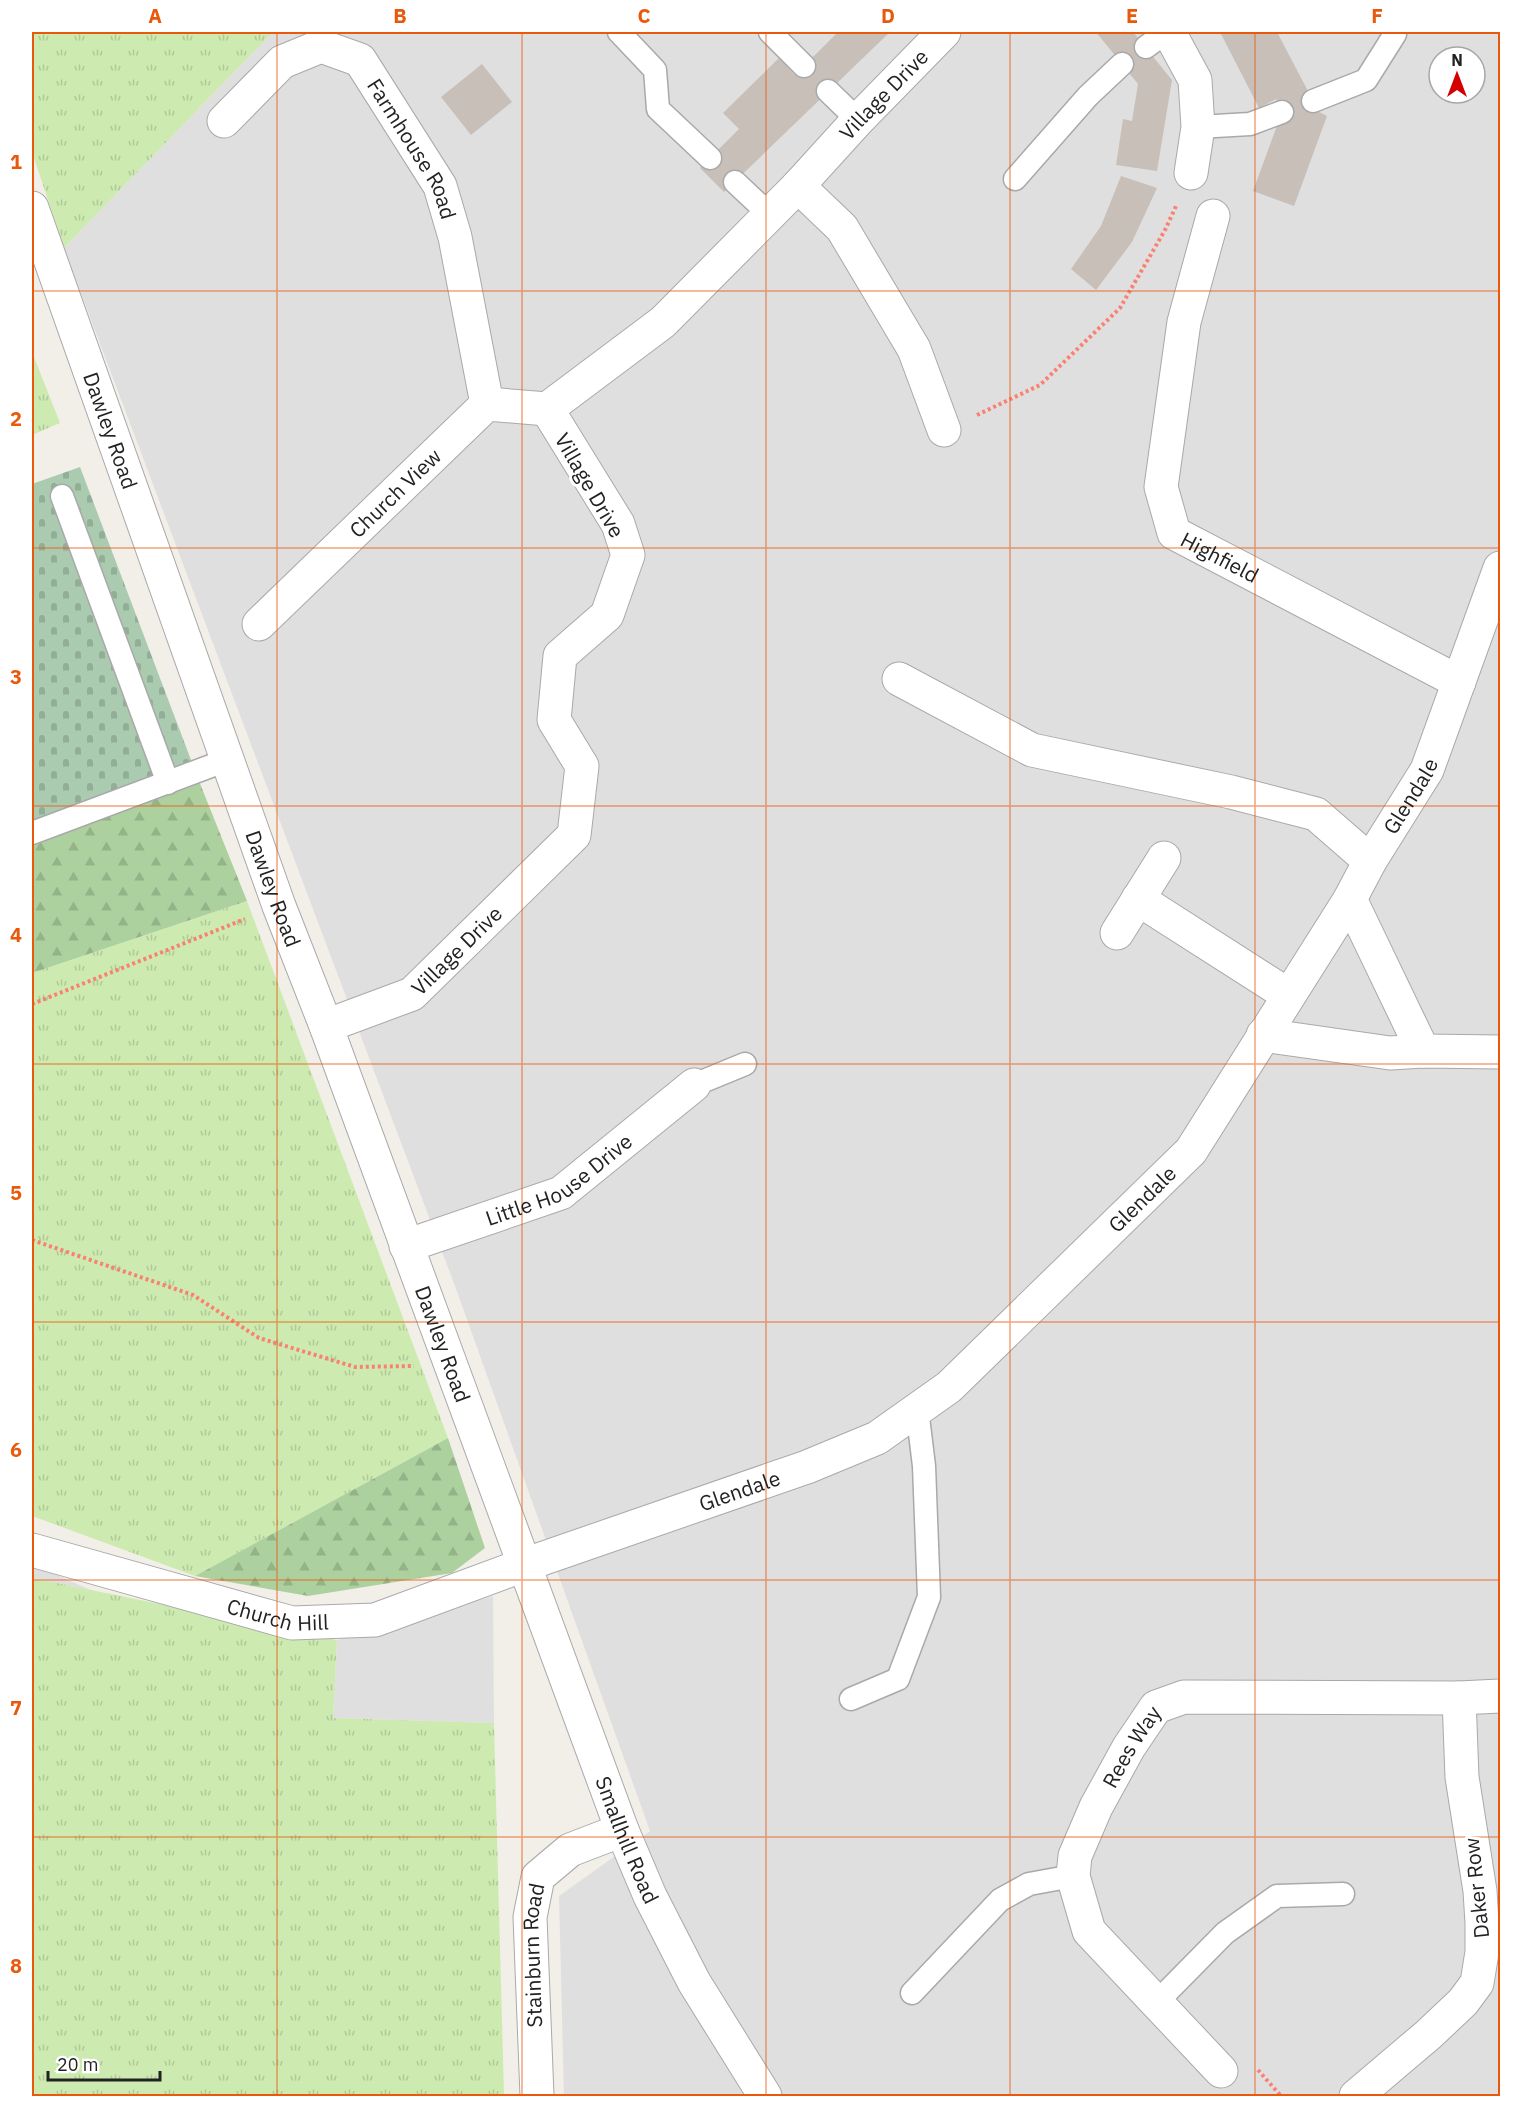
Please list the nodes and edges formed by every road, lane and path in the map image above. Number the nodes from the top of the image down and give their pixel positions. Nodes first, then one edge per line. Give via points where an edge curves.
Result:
1 (619, 32) edge
2 (770, 32) edge
3 (944, 32) edge
4 (1395, 34) dead end
5 (1160, 37) edge
6 (324, 39) edge
7 (1122, 64) dead end
8 (804, 66) dead end
9 (828, 91) dead end
10 (1313, 100) dead end
11 (1282, 112) dead end
12 (858, 120) junction
13 (224, 121) dead end
14 (1198, 127) junction
15 (710, 158) dead end
16 (1191, 173) joint
17 (1016, 179) dead end
18 (735, 182) dead end
19 (798, 186) junction
20 (32, 208) edge
21 (769, 214) junction
22 (1213, 216) dead end
23 (487, 404) junction
24 (547, 409) junction
25 (944, 430) joint
26 (62, 496) dead end
27 (1500, 568) edge
28 (260, 624) dead end
29 (899, 679) dead end
30 (1459, 682) junction
31 (227, 760) junction
32 (168, 783) junction
33 (32, 833) edge
34 (1164, 858) dead end
35 (1370, 861) junction
36 (1138, 899) junction
37 (1350, 899) junction
38 (279, 906) junction
39 (1116, 933) dead end
40 (1288, 995) junction
41 (32, 1004) edge
42 (326, 1026) junction
43 (1263, 1035) junction
44 (1423, 1051) junction
45 (1500, 1052) edge
46 (745, 1064) dead end
47 (694, 1085) joint
48 (32, 1240) edge
49 (406, 1246) junction
50 (451, 1366) junction
51 (917, 1409) junction
52 (32, 1550) edge
53 (524, 1565) junction
54 (1500, 1696) edge
55 (1459, 1698) junction
56 (851, 1699) dead end
57 (622, 1830) junction
58 (1072, 1876) junction
59 (1343, 1894) dead end
60 (912, 1993) dead end
61 (1156, 2003) junction
62 (1221, 2072) dead end
63 (537, 2097) edge
64 (765, 2097) edge
65 (1356, 2097) edge

1 - 15 lane via 656,70 658,109
2 - 8 lane
3 - 12 street, Village Drive
4 - 10 lane via 1366,80
5 - 14 street via 1195,80
6 - 13 street, Farmhouse Road via 282,62
6 - 23 street, Farmhouse Road via 360,60 440,186 455,237
7 - 17 lane via 1088,96
9 - 12 lane
11 - 14 lane via 1250,124
12 - 19 street, Village Drive
14 - 16 street
16 - 25 path via 1165,230 1120,308 1040,385
18 - 21 lane
19 - 21 street, Village Drive
19 - 25 street via 842,228 860,258 914,349
20 - 31 street, Dawley Road
21 - 24 street, Village Drive via 663,322
22 - 30 street, Highfield via 1184,322 1161,487 1174,533
23 - 24 street
23 - 28 street, Church View
24 - 42 street, Village Drive via 618,524 628,555 607,615 560,656 554,720 582,766 574,834 412,994
26 - 32 lane
27 - 30 street, Glendale
29 - 35 street via 1032,750 1316,814
30 - 35 street, Glendale via 1427,770
31 - 32 lane
31 - 38 street, Dawley Road
32 - 33 lane
34 - 36 street
35 - 37 street, Glendale
36 - 39 street
36 - 40 street
37 - 40 street, Glendale
37 - 44 street
38 - 41 path
38 - 42 street, Dawley Road
40 - 43 street, Glendale
42 - 49 street, Dawley Road
43 - 44 street via 1390,1053
43 - 51 street, Glendale via 1191,1151 949,1387
44 - 45 street
46 - 47 lane
47 - 49 street, Little House Drive via 561,1193
48 - 50 path via 193,1295 260,1338 356,1367
49 - 50 street, Dawley Road
50 - 53 street, Dawley Road
51 - 53 street, Glendale via 877,1438 807,1467
51 - 56 lane via 924,1467 929,1598 898,1679
52 - 53 street, Church Hill via 292,1623 375,1620
53 - 57 street, Smallhill Road
54 - 55 street, Rees Way
55 - 58 street, Rees Way via 1184,1697 1156,1707 1096,1807 1075,1856
55 - 65 street, Daker Row via 1462,1778 1480,1891 1482,1952 1477,1983 1428,2035
57 - 63 street, Stainburn Road via 570,1851 538,1877 530,1917
57 - 64 street, Smallhill Road via 694,1982
58 - 60 lane via 1029,1884 1000,1900
58 - 61 street via 1089,1931
59 - 61 lane via 1277,1896 1225,1933
61 - 62 street

